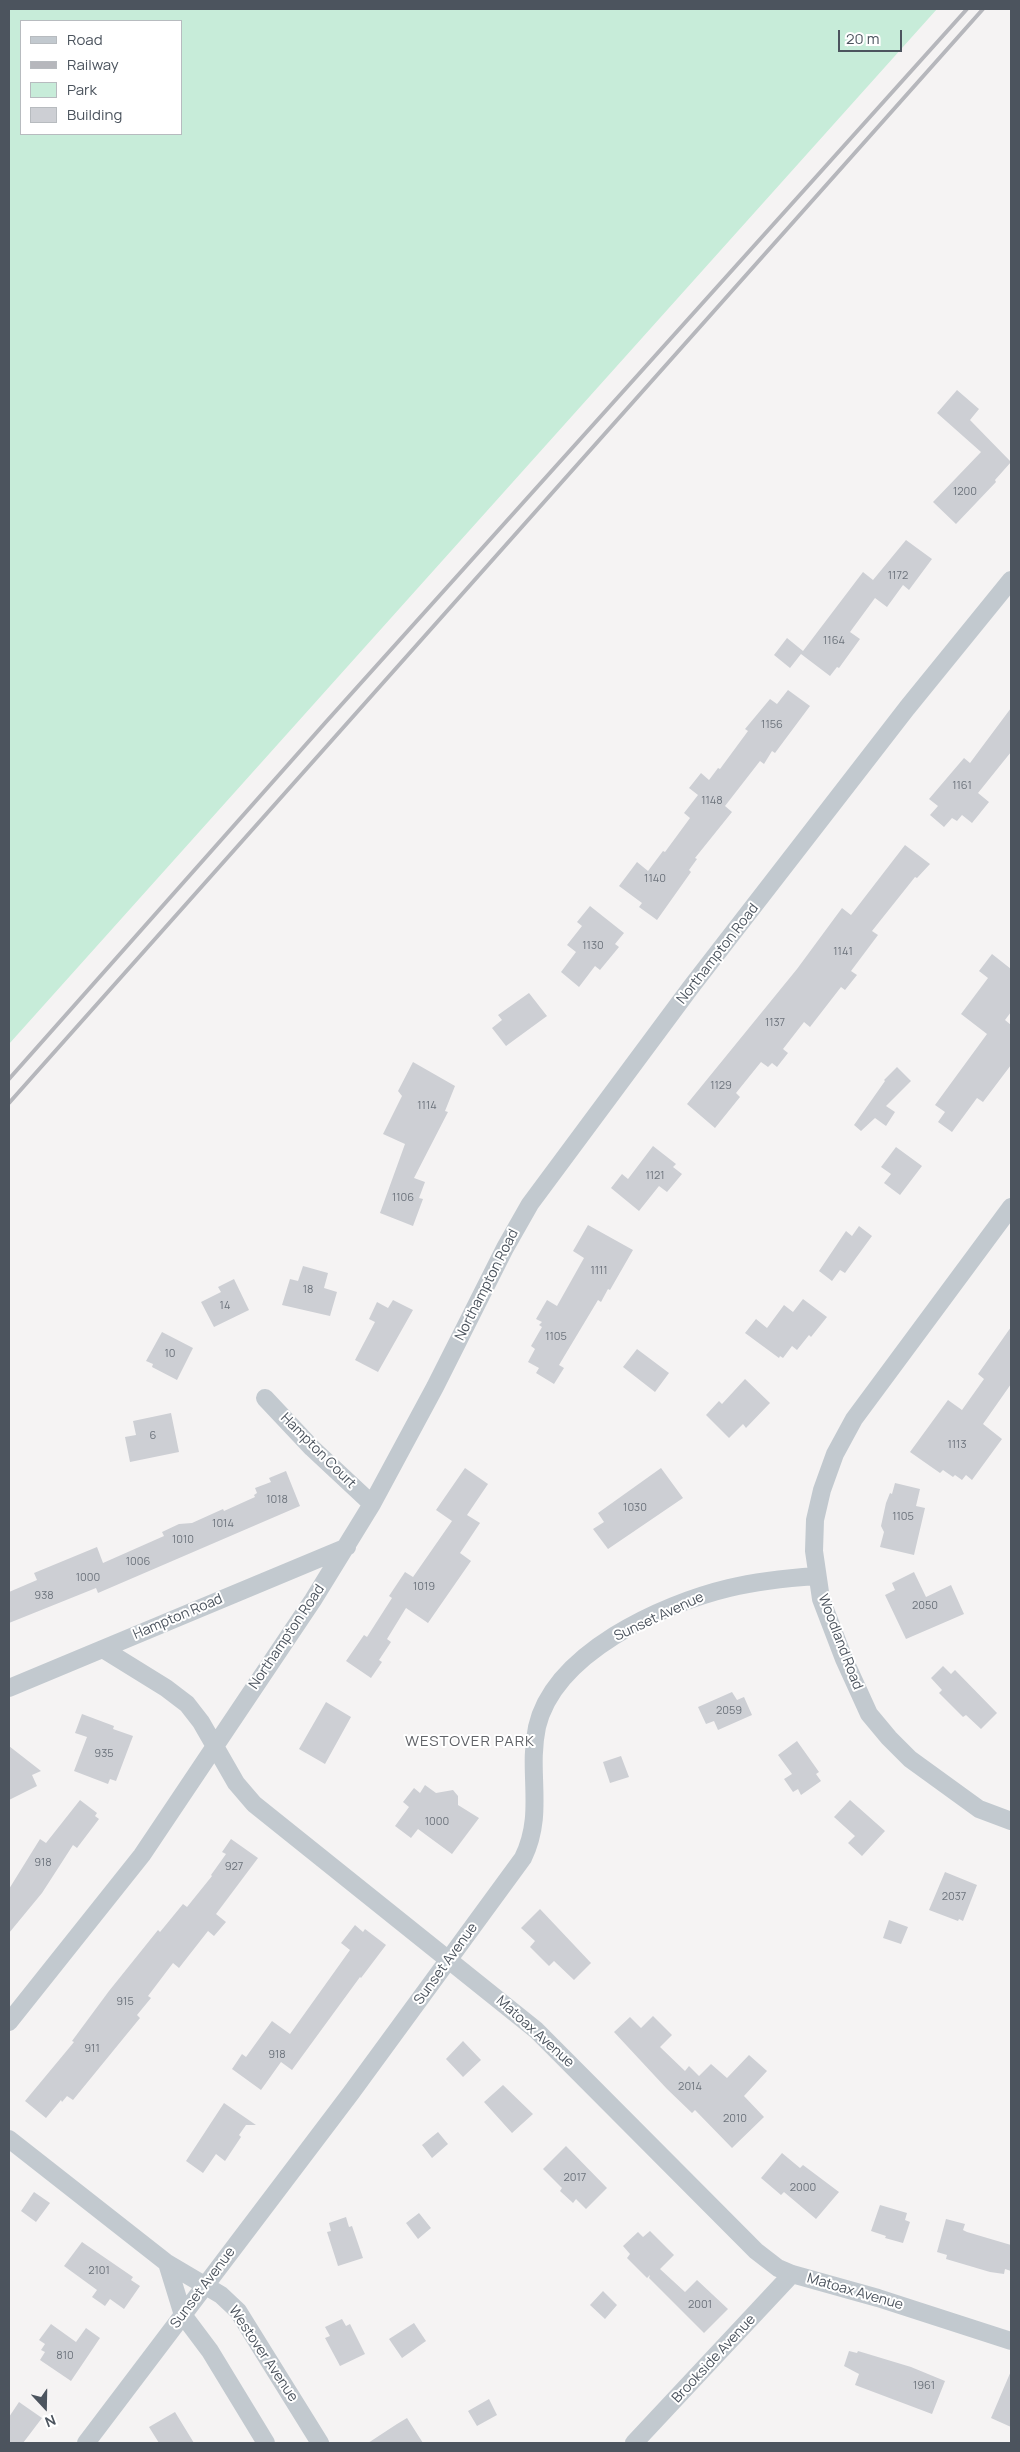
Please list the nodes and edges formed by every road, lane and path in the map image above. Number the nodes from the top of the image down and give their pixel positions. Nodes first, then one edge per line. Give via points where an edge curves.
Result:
1 (1011, 580) edge
2 (1011, 1207) edge
3 (265, 1398) dead end
4 (372, 1504) junction
5 (347, 1546) junction
6 (816, 1576) junction
7 (102, 1649) junction
8 (9, 1688) edge
9 (214, 1746) junction
10 (1011, 1821) edge
11 (450, 1959) junction
12 (9, 2022) edge
13 (9, 2139) edge
14 (167, 2263) junction
15 (792, 2274) junction
16 (206, 2284) junction
17 (183, 2315) junction
18 (1011, 2341) edge
19 (86, 2443) edge
20 (266, 2443) edge
21 (320, 2443) edge
22 (636, 2443) edge

1 - 4 street, Northampton Road via 691,987 530,1204
2 - 6 street, Woodland Road via 867,1400 840,1446 822,1490 815,1520
3 - 4 street, Hampton Court
4 - 5 street, Northampton Road
5 - 7 street, Hampton Road
5 - 9 street, Northampton Road
6 - 10 street, Woodland Road via 821,1599 844,1659 869,1714 888,1738 910,1759 979,1810
6 - 11 street, Sunset Avenue via 776,1579 702,1596 651,1617 603,1643 580,1660 561,1682 538,1727 534,1770 535,1824 531,1842 523,1858
7 - 8 street, Hampton Road
7 - 9 street, Matoax Avenue via 187,1704
9 - 11 street, Matoax Avenue via 236,1783 254,1804
9 - 12 street, Northampton Road via 142,1854
11 - 15 street, Matoax Avenue via 536,2030 756,2251
11 - 16 street, Sunset Avenue
13 - 14 street, Westover Avenue
14 - 16 street, Westover Avenue
14 - 17 street
15 - 18 street, Matoax Avenue
15 - 22 street, Brookside Avenue
16 - 17 street, Sunset Avenue
16 - 21 street, Westover Avenue via 238,2311
17 - 19 street, Sunset Avenue
17 - 20 street via 210,2351

